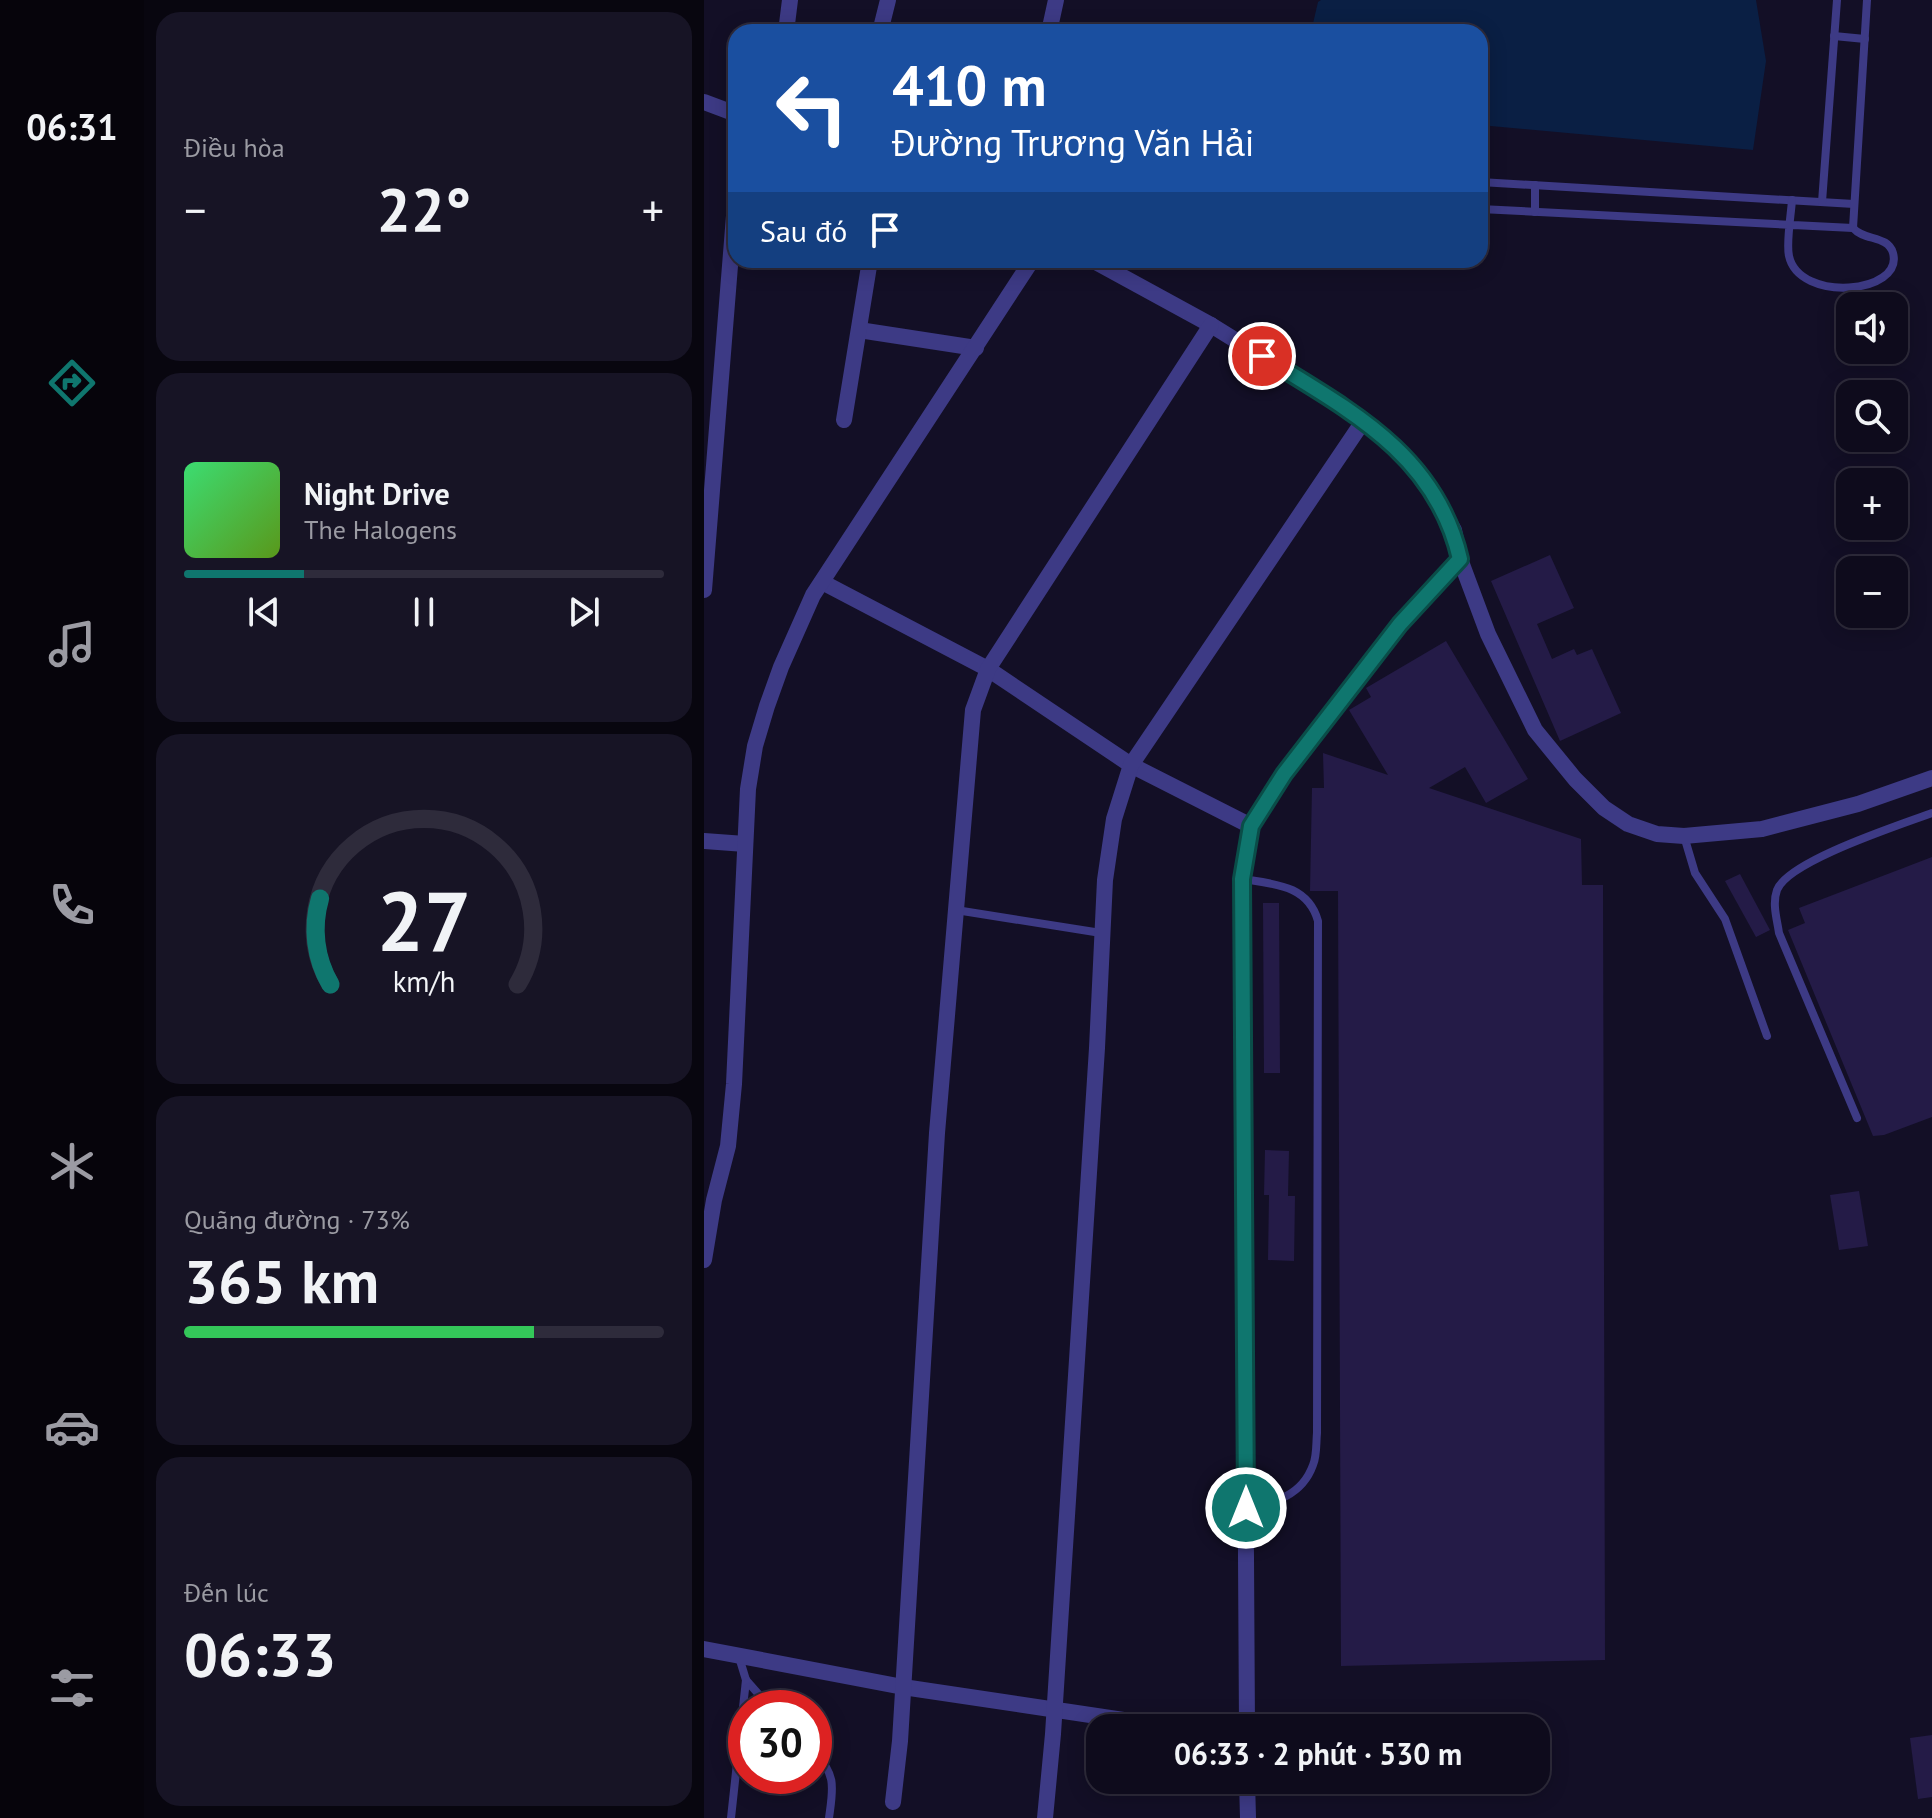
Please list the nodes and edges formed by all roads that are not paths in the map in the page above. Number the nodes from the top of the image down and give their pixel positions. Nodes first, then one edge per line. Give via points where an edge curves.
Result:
1 (790, 0) edge
2 (888, 0) edge
3 (1056, 0) edge
4 (1837, 0) edge
5 (1867, 0) edge
6 (787, 24) edge
7 (882, 24) edge
8 (1051, 24) edge
9 (1834, 36) junction
10 (1865, 39) junction
11 (704, 102) edge
12 (728, 111) edge
13 (1488, 182) edge
14 (1535, 185) junction
15 (1792, 200) junction
16 (1822, 202) junction
17 (1854, 204) junction
18 (1488, 209) edge
19 (1535, 212) junction
20 (1791, 225) junction
21 (1853, 228) junction
22 (728, 268) edge
23 (869, 268) edge
24 (1027, 268) edge
25 (1107, 268) edge
26 (1211, 325) junction
27 (859, 330) junction
28 (976, 348) junction
29 (844, 420) dead end
30 (1364, 420) junction
31 (710, 442) edge
32 (1460, 559) junction
33 (822, 582) junction
34 (704, 590) edge
35 (988, 669) junction
36 (1131, 765) junction
37 (1932, 778) edge
38 (1932, 813) edge
39 (1251, 826) junction
40 (1684, 836) junction
41 (704, 841) edge
42 (745, 844) junction
43 (1242, 879) junction
44 (956, 910) junction
45 (1101, 933) junction
46 (1767, 1036) dead end
47 (1857, 1118) dead end
48 (704, 1260) edge
49 (1246, 1508) junction
50 (704, 1649) edge
51 (739, 1657) junction
52 (746, 1680) junction
53 (903, 1687) junction
54 (755, 1690) edge
55 (1054, 1711) junction
56 (1247, 1714) edge
57 (1086, 1715) edge
58 (831, 1794) edge
59 (1247, 1794) edge
60 (893, 1802) dead end
61 (731, 1818) edge
62 (829, 1818) edge
63 (1045, 1818) edge
64 (1248, 1818) edge

1 - 6 street
2 - 7 street
3 - 8 street
4 - 9 lane
5 - 10 lane
9 - 10 lane
9 - 16 lane
10 - 17 lane
11 - 12 street
13 - 14 lane
14 - 15 lane
14 - 19 lane
15 - 16 lane
15 - 20 lane
16 - 17 lane
17 - 21 lane
18 - 19 lane
19 - 20 lane
20 - 21 lane
20 - 21 lane via 1788,255 1793,265 1810,280 1848,290 1891,271 1894,256 1889,244 1859,236
22 - 31 street
23 - 27 street
24 - 28 street
25 - 26 street
26 - 30 street
26 - 35 street
27 - 28 street
27 - 29 street
28 - 33 street
30 - 32 street via 1418,470 1454,530
30 - 36 street
31 - 34 street
32 - 39 street via 1383,645
32 - 40 street via 1488,634 1535,730 1604,808 1628,824
33 - 35 street
33 - 42 street via 781,667 755,746
35 - 36 street
35 - 44 street via 970,727
36 - 39 street
36 - 45 street via 1110,839
37 - 40 street via 1762,829
38 - 47 lane via 1795,869 1774,901 1779,933
39 - 43 street
40 - 46 lane via 1695,873 1725,919
41 - 42 street
42 - 48 street via 728,1146
43 - 49 street
43 - 49 lane via 1298,891 1313,906 1318,921 1314,1465 1301,1485 1276,1503
44 - 45 lane
44 - 53 street
45 - 55 street
49 - 56 street
50 - 51 street
51 - 52 lane
51 - 53 street
52 - 54 lane
52 - 61 lane
53 - 55 street
53 - 60 street
55 - 57 street
55 - 63 street
58 - 62 lane
59 - 64 street

